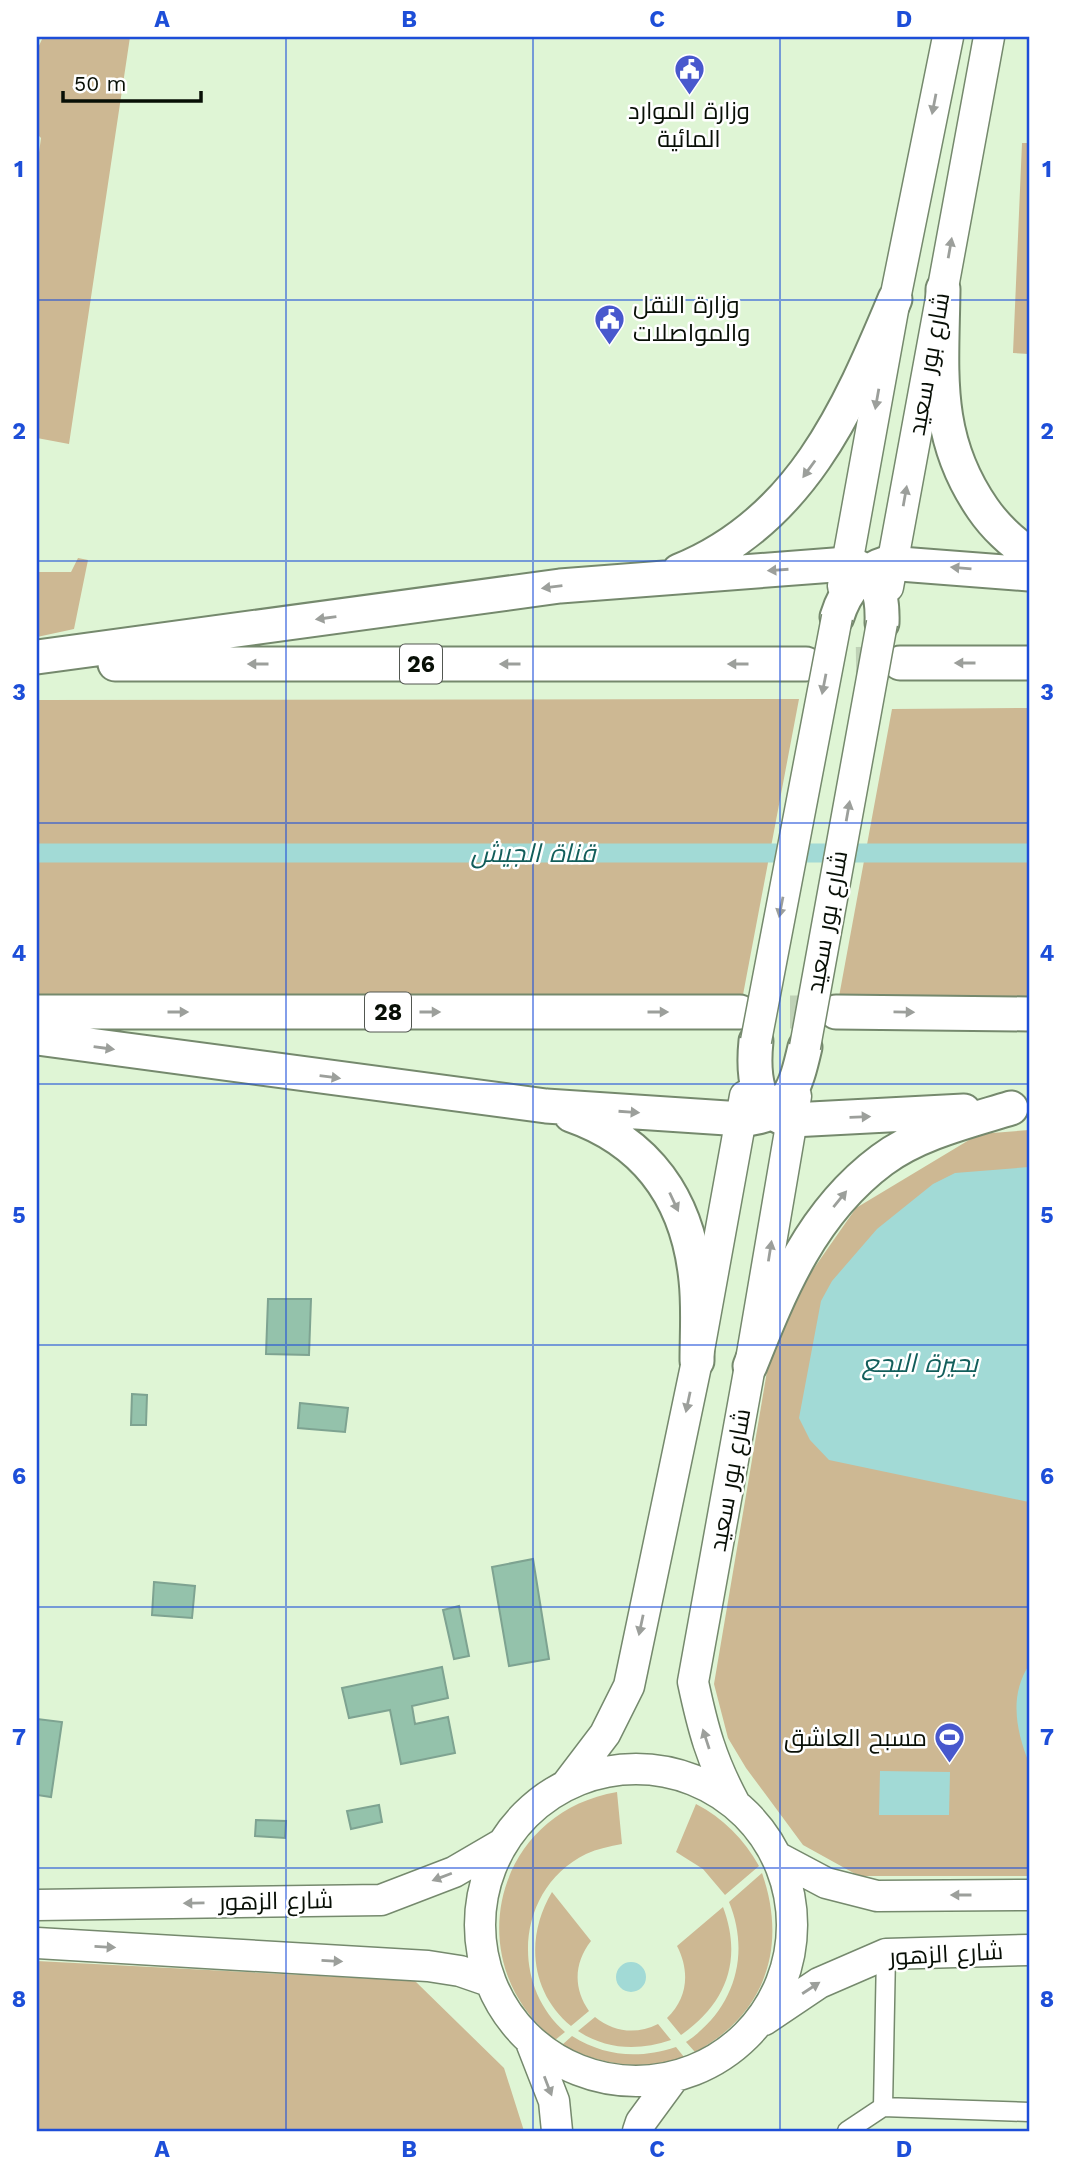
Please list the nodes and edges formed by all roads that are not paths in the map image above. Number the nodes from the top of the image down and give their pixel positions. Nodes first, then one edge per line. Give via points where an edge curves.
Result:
1 (948, 37) edge
2 (989, 37) edge
3 (943, 289) junction
4 (895, 299) junction
5 (1029, 554) edge
6 (1029, 574) edge
7 (867, 576) junction
8 (661, 578) junction
9 (837, 617) joint
10 (882, 623) joint
11 (37, 657) edge
12 (900, 663) tunnel mouth
13 (1029, 663) edge
14 (37, 664) edge
15 (806, 664) tunnel mouth
16 (37, 1012) edge
17 (740, 1012) tunnel mouth
18 (836, 1012) tunnel mouth
19 (1029, 1014) edge
20 (37, 1038) edge
21 (756, 1041) joint
22 (805, 1047) joint
23 (546, 1106) junction
24 (1020, 1107) edge
25 (770, 1108) junction
26 (697, 1361) junction
27 (750, 1366) junction
28 (567, 1784) junction
29 (734, 1802) junction
30 (502, 1844) junction
31 (778, 1857) junction
32 (1029, 1895) edge
33 (37, 1905) edge
34 (37, 1943) edge
35 (1029, 1950) edge
36 (886, 1954) junction
37 (489, 1981) junction
38 (755, 2026) junction
39 (531, 2042) junction
40 (674, 2077) junction
41 (883, 2107) junction
42 (1029, 2112) edge
43 (557, 2131) edge
44 (638, 2131) edge
45 (848, 2131) edge

1 -> 4 main road, شارع بور سعيد
3 -> 2 main road, شارع بور سعيد
3 - 5 highway via 942,393 948,438 971,492 998,527
7 -> 3 main road, شارع بور سعيد
4 -> 7 main road, شارع بور سعيد
4 -> 8 highway via 822,450 778,507 692,566
6 -> 7 highway
7 -> 8 highway
7 - 9 highway via 844,596
7 - 10 highway via 881,598
8 -> 11 highway via 560,586
9 -> 21 main road, شارع بور سعيد, bridge
22 -> 10 main road, شارع بور سعيد, bridge
13 -> 12 highway
15 -> 14 highway, 26
16 -> 17 highway, 28
18 -> 19 highway
20 -> 23 highway
21 - 25 highway via 756,1079
22 - 25 highway via 795,1082
23 -> 25 highway
23 -> 26 highway via 582,1118 621,1140 662,1178 685,1228 696,1280
25 -> 24 highway via 899,1116
27 -> 24 highway via 778,1294 800,1254 849,1189 883,1159 919,1140
25 - 26 main road
27 -> 25 main road, شارع بور سعيد
26 -> 28 main road via 629,1686 605,1734
29 -> 27 main road, شارع بور سعيد via 711,1755 692,1682
28 - 29 main road via 609,1770 653,1769 696,1779
28 - 30 main road via 530,1810
29 - 31 main road via 759,1827
30 -> 33 main road, شارع الزهور via 454,1872 381,1900
30 - 37 main road via 484,1888 480,1923
32 -> 31 main road via 877,1895 825,1883
31 - 38 main road via 791,1900 791,1945 779,1988
34 -> 37 main road via 428,1966
35 - 36 main road, شارع الزهور
38 -> 36 main road, شارع الزهور via 819,1983
36 - 41 street
37 - 39 main road via 507,2014
38 - 40 main road via 718,2058
39 - 40 main road via 574,2069 624,2081
39 -> 43 main road via 554,2101
40 - 44 main road
41 - 42 street
41 - 45 street

